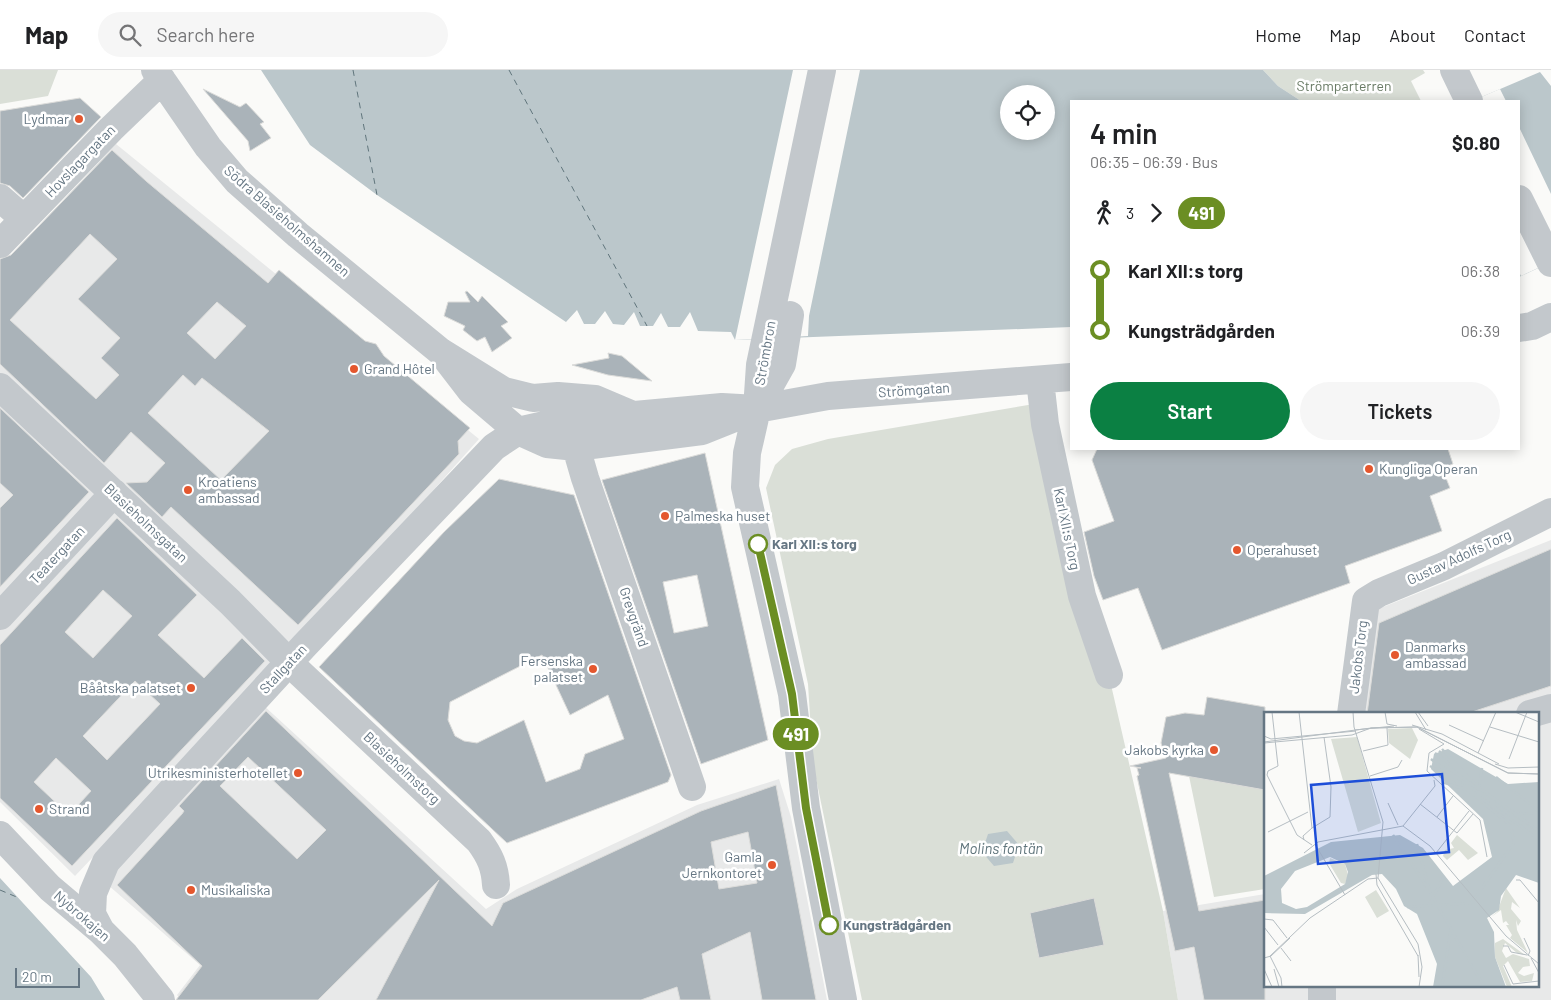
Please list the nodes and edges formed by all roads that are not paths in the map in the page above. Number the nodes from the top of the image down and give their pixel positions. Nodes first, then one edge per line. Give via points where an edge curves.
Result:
1 (822, 70) edge
2 (840, 70) edge
3 (1454, 70) edge
4 (159, 75) edge
5 (1469, 100) edge
6 (0, 198) edge
7 (1520, 201) edge
8 (24, 220) junction
9 (0, 244) edge
10 (1551, 263) edge
11 (1551, 317) edge
12 (1520, 328) edge
13 (776, 339) junction
14 (441, 352) junction
15 (1070, 377) edge
16 (1040, 380) junction
17 (0, 386) edge
18 (757, 409) junction
19 (631, 414) junction
20 (518, 431) junction
21 (576, 447) junction
22 (114, 494) junction
23 (1551, 512) edge
24 (1366, 601) joint
25 (0, 616) edge
26 (290, 661) junction
27 (1108, 675) dead end
28 (1551, 708) edge
29 (1351, 712) edge
30 (1537, 712) edge
31 (692, 787) dead end
32 (0, 835) edge
33 (496, 885) dead end
34 (101, 931) junction
35 (161, 1000) edge
36 (844, 1000) edge

1 - 13 street, Strömbron
2 - 13 street, Strömbron
3 - 5 street
4 - 8 street, Hovslagargatan
4 - 14 street, Södra Blasieholmshamnen via 208,147 237,180 298,235
6 - 8 street
7 - 10 street
8 - 9 street, Hovslagargatan
11 - 12 street
13 - 18 street, Strömbron via 760,365
14 - 19 street, Södra Blasieholmshamnen via 504,391 533,398 594,399
14 - 20 street, Södra Blasieholmshamnen via 471,391
15 - 16 street, Strömgatan
16 - 18 street, Strömgatan via 828,396
16 - 27 street, Karl XII:s Torg via 1045,424 1078,578
17 - 22 street, Blasieholmsgatan
18 - 19 street, Södra Blasieholmshamnen via 722,407
18 - 21 street, Södra Blasieholmshamnen via 702,431
18 - 36 street, Strömbron via 747,453 744,487 792,694 806,808
19 - 20 street, Södra Blasieholmshamnen via 558,422
20 - 21 street, Södra Blasieholmshamnen via 547,444
20 - 26 street, Stallgatan via 494,447
21 - 31 street, Grevgränd
22 - 25 street, Teatergatan
22 - 26 street, Blasieholmsgatan
23 - 24 street, Gustav Adolfs Torg
24 - 29 street, Jakobs Torg
26 - 33 street, Blasieholmstorg via 479,841 496,869
26 - 34 street, Stallgatan via 106,862 93,893 92,914
28 - 30 street
32 - 34 street, Nybrokajen via 50,888
34 - 35 street, Nybrokajen

